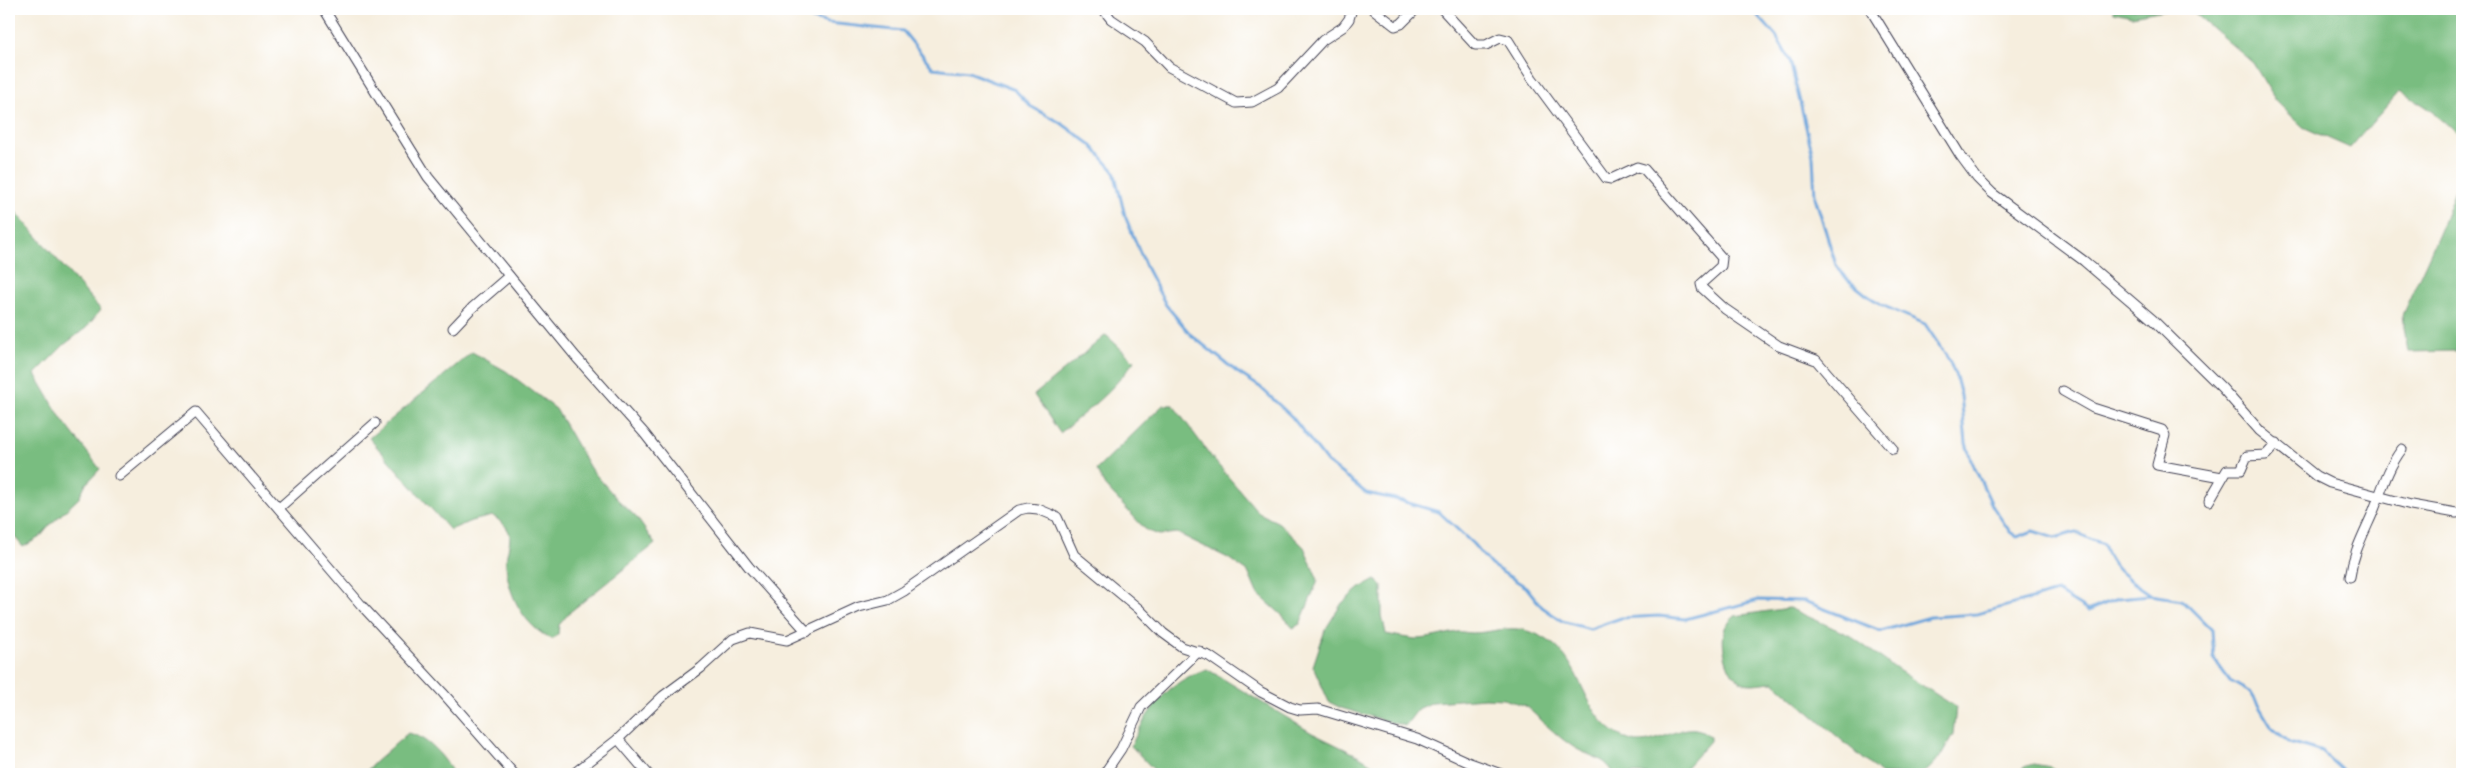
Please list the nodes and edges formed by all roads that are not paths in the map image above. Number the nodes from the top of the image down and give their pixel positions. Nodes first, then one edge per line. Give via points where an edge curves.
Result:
1 (324, 9) edge
2 (1103, 9) edge
3 (1352, 9) edge
4 (1373, 9) edge
5 (1416, 9) edge
6 (1442, 9) edge
7 (1870, 9) edge
8 (509, 276) junction
9 (453, 328) dead end
10 (2062, 391) dead end
11 (375, 423) dead end
12 (2277, 443) junction
13 (1892, 449) dead end
14 (2402, 449) dead end
15 (119, 476) dead end
16 (2222, 477) junction
17 (2378, 496) junction
18 (2209, 501) dead end
19 (280, 508) junction
20 (2462, 512) edge
21 (2350, 577) dead end
22 (807, 632) junction
23 (1198, 652) junction
24 (618, 739) junction
25 (514, 774) edge
26 (573, 774) edge
27 (648, 774) edge
28 (1104, 774) edge
29 (1501, 774) edge

1 - 8 street via 428,176
2 - 3 street via 1145,42 1169,68 1236,103 1252,102 1278,88 1323,40 1343,26
4 - 5 street via 1396,26
6 - 13 street via 1475,45 1486,45 1500,38 1508,40 1606,178 1611,179 1637,167 1644,169 1722,258 1721,266 1701,284 1702,288 1725,309 1779,346 1816,360
7 - 12 street via 1977,178 1992,193 2084,261 2153,320 2222,388 2246,417
8 - 9 street
8 - 22 street via 644,433 750,567
10 - 16 street via 2093,408 2162,430 2165,434 2157,465
11 - 19 street
12 - 16 street via 2266,456 2247,456 2241,470 2229,469
12 - 17 street via 2323,480
14 - 17 street via 2389,468
15 - 19 street via 196,412
16 - 18 street
17 - 20 street via 2411,505
17 - 21 street via 2356,550
19 - 25 street via 363,607
22 - 23 street via 859,607 888,600 904,592 998,523 1028,508 1057,517 1074,555 1163,633 1182,647
22 - 24 street via 784,641 750,633 733,639 663,696
23 - 28 street via 1141,707 1121,750
23 - 29 street via 1290,707 1318,709 1417,739 1470,764
24 - 26 street
24 - 27 street

